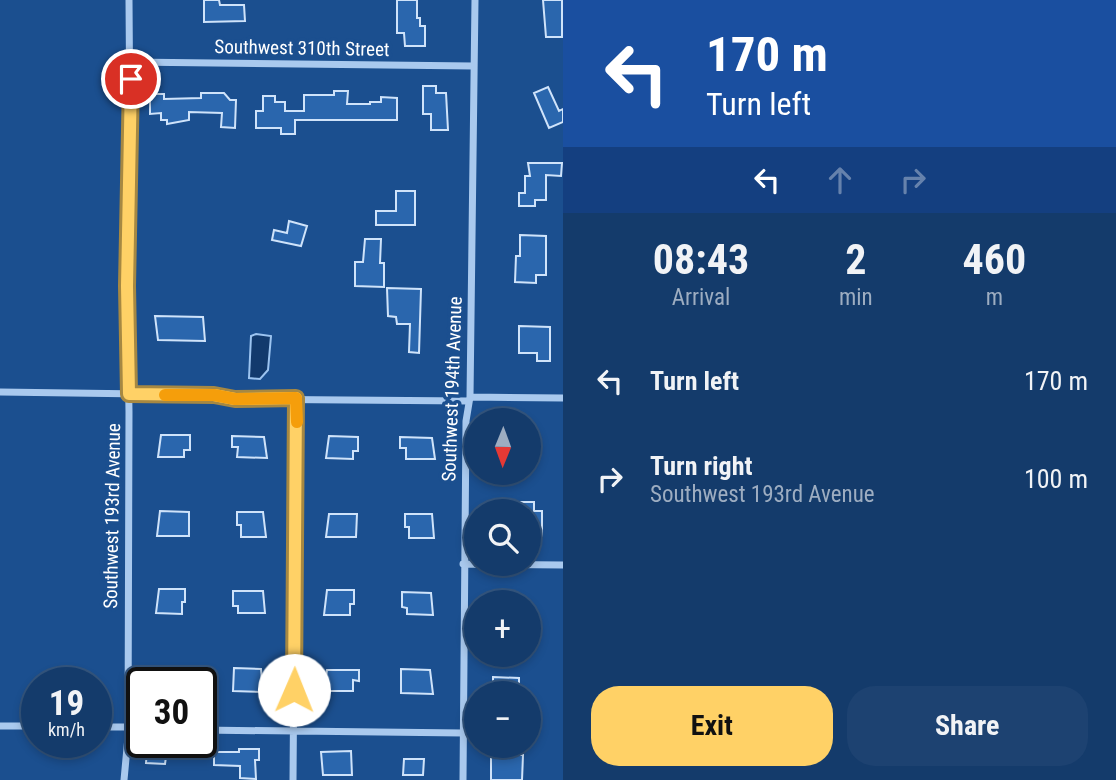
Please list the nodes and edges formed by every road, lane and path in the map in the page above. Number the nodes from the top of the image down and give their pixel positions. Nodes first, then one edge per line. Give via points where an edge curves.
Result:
1 (130, 0) edge
2 (475, 0) edge
3 (130, 62) junction
4 (473, 66) junction
5 (0, 392) edge
6 (129, 394) junction
7 (296, 398) junction
8 (563, 398) edge
9 (470, 399) junction
10 (465, 499) edge
11 (464, 564) edge
12 (541, 565) edge
13 (563, 565) edge
14 (128, 667) edge
15 (0, 726) edge
16 (21, 726) edge
17 (217, 730) edge
18 (294, 731) junction
19 (463, 733) junction
20 (126, 754) edge
21 (124, 780) edge
22 (293, 780) edge
23 (463, 780) edge

1 - 3 street, Southwest 193rd Avenue
2 - 4 street, Southwest 194th Avenue
3 - 4 street, Southwest 310th Street
3 - 6 street, Southwest 193rd Avenue
4 - 9 street, Southwest 194th Avenue
5 - 6 street
6 - 7 street
6 - 14 street, Southwest 193rd Avenue
7 - 9 street
7 - 18 street
8 - 9 street
9 - 10 street, Southwest 194th Avenue
11 - 19 street, Southwest 194th Avenue
12 - 13 street
15 - 16 street
17 - 18 street
18 - 19 street
18 - 22 street
19 - 23 street, Southwest 194th Avenue
20 - 21 street, Southwest 193rd Avenue

